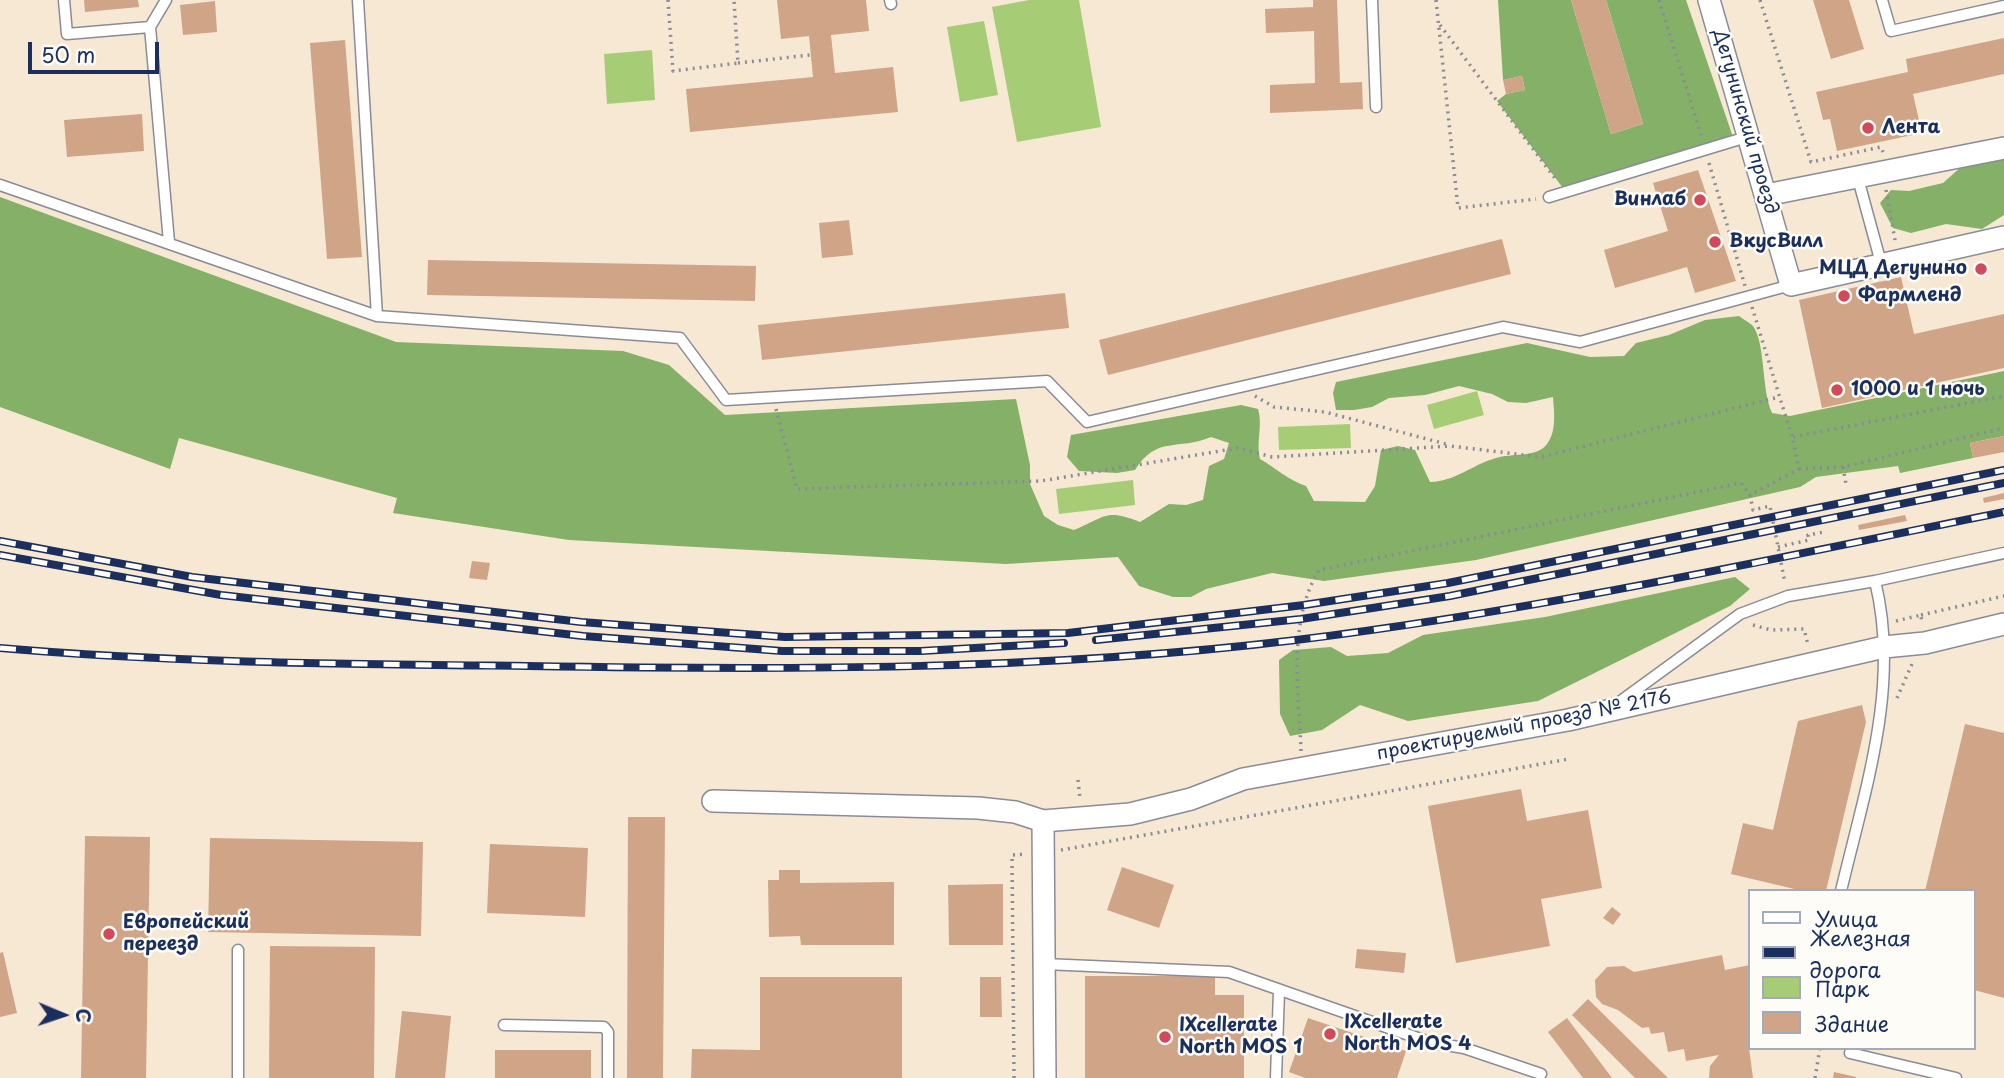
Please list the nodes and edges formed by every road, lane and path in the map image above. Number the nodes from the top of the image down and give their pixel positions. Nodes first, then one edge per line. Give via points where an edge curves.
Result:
1 (64, 0) edge
2 (166, 0) edge
3 (359, 0) edge
4 (668, 0) edge
5 (734, 0) edge
6 (1372, 0) edge
7 (1436, 0) edge
8 (1709, 0) edge
9 (1760, 0) edge
10 (1882, 0) edge
11 (2004, 6) edge
12 (1439, 23) junction
13 (150, 27) junction
14 (810, 55) dead end
15 (738, 63) junction
16 (1377, 107) dead end
17 (1750, 136) junction
18 (2004, 148) edge
19 (1883, 154) dead end
20 (1857, 175) junction
21 (1886, 184) dead end
22 (0, 185) edge
23 (1566, 192) junction
24 (1766, 195) junction
25 (1549, 197) joint
26 (2004, 237) edge
27 (1895, 240) dead end
28 (169, 242) junction
29 (1881, 263) junction
30 (1791, 285) junction
31 (1748, 296) junction
32 (377, 316) junction
33 (1248, 385) junction
34 (773, 397) junction
35 (1779, 397) junction
36 (2004, 397) edge
37 (2004, 428) edge
38 (1792, 437) junction
39 (1450, 446) junction
40 (1843, 467) junction
41 (1799, 469) junction
42 (1846, 484) dead end
43 (1750, 495) junction
44 (1824, 532) dead end
45 (1778, 547) junction
46 (2004, 553) edge
47 (1875, 581) junction
48 (1785, 583) dead end
49 (2004, 596) edge
50 (1740, 614) junction
51 (1921, 615) dead end
52 (2004, 624) edge
53 (1884, 647) junction
54 (1812, 664) junction
55 (1607, 711) junction
56 (1569, 759) dead end
57 (1302, 769) junction
58 (713, 801) dead end
59 (1043, 821) junction
60 (1044, 852) junction
61 (1841, 889) edge
62 (238, 950) dead end
63 (1044, 964) junction
64 (1279, 991) junction
65 (503, 1025) dead end
66 (1820, 1050) edge
67 (1850, 1053) dead end
68 (1541, 1074) dead end
69 (238, 1078) edge
70 (608, 1078) edge
71 (1014, 1078) edge
72 (1045, 1078) edge
73 (1276, 1078) edge
74 (1815, 1078) edge
75 (1956, 1078) edge

1 - 13 lane via 67,34
2 - 13 lane
3 - 32 lane
4 - 15 path via 673,71
5 - 15 path
6 - 16 lane
7 - 12 path
8 - 17 street, Дегунинский проезд
9 - 19 path via 1811,162 1881,147
10 - 11 lane via 1891,31
12 - 23 path
12 - 25 path via 1458,208
13 - 28 lane
14 - 15 path
17 - 23 lane
17 - 24 street, Дегунинский проезд
18 - 20 street
20 - 24 street
20 - 29 lane
21 - 27 path
22 - 28 lane
23 - 25 lane
24 - 30 street, Дегунинский проезд
26 - 29 street
28 - 32 lane
29 - 30 street
30 - 31 lane
31 - 33 lane via 1580,342 1503,327
31 - 35 path
32 - 34 lane via 680,338 726,400
33 - 34 lane via 1087,422 1047,381
33 - 39 path via 1257,399 1274,407 1325,412
34 - 39 path via 797,489 1041,481 1238,448 1272,457
35 - 38 path
35 - 39 path via 1541,457
36 - 38 path
37 - 40 path
38 - 41 path
40 - 41 path
40 - 42 path
41 - 43 path
43 - 45 path via 1753,510 1770,506
43 - 57 path via 1741,484 1319,570 1309,587 1297,640
44 - 45 path
45 - 48 path
46 - 47 lane
47 - 50 lane via 1788,596
47 - 53 lane via 1884,618
49 - 51 path
50 - 54 path via 1744,622 1771,629 1804,629
50 - 55 lane
52 - 53 street, проектируемый проезд № 2176 via 1925,643
53 - 54 street, проектируемый проезд № 2176
53 - 61 lane via 1880,726
54 - 55 street, проектируемый проезд № 2176
55 - 57 street, проектируемый проезд № 2176
56 - 60 path
57 - 59 street, проектируемый проезд № 2176 via 1243,779 1191,799 1130,814
58 - 59 street via 978,808
59 - 60 street
60 - 63 street
60 - 71 path via 1012,855
62 - 69 lane
63 - 64 lane via 1229,972
63 - 72 street
64 - 68 lane
64 - 73 lane
65 - 70 lane via 604,1027 608,1032
66 - 74 path
67 - 75 lane

